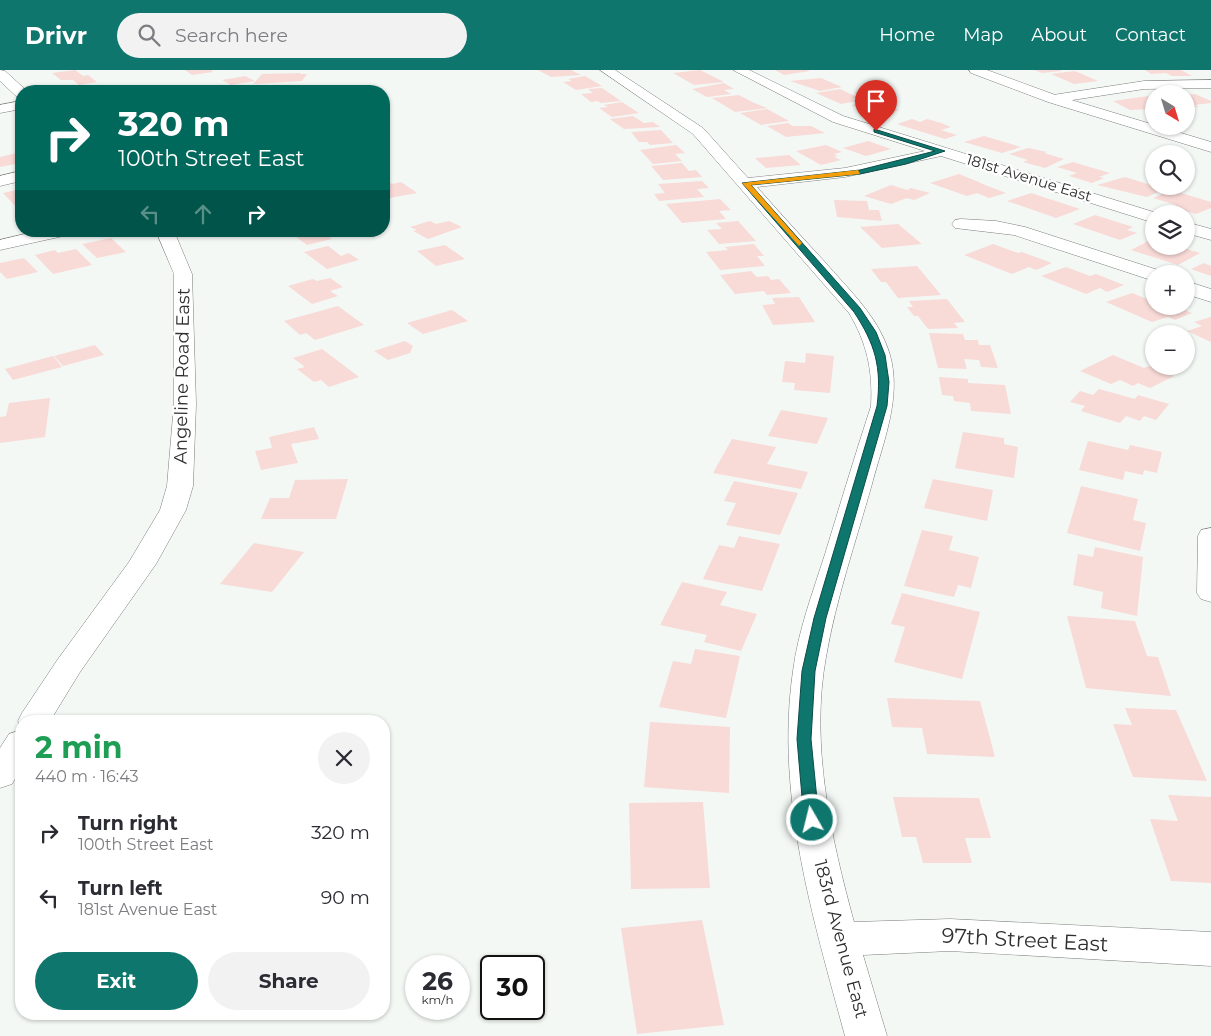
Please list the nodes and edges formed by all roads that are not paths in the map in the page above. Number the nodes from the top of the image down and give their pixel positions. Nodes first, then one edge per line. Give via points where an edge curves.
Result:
1 (606, 70) edge
2 (739, 70) edge
3 (975, 70) edge
4 (0, 74) edge
5 (1120, 74) dead end
6 (1211, 84) edge
7 (1144, 85) junction
8 (15, 88) edge
9 (1053, 99) junction
10 (15, 106) edge
11 (0, 109) edge
12 (1211, 147) edge
13 (942, 151) junction
14 (15, 177) edge
15 (0, 181) edge
16 (746, 183) junction
17 (1145, 214) edge
18 (960, 224) dead end
19 (1195, 231) edge
20 (1211, 235) edge
21 (35, 237) edge
22 (168, 237) edge
23 (0, 245) edge
24 (1145, 273) edge
25 (1195, 290) edge
26 (1211, 296) edge
27 (1211, 536) edge
28 (1211, 593) edge
29 (38, 715) edge
30 (15, 751) edge
31 (0, 775) edge
32 (839, 939) junction
33 (1211, 949) edge
34 (866, 1036) edge

1 - 16 street, 183rd Avenue East via 698,131
2 - 13 street, 181st Avenue East via 822,112
3 - 9 street
4 - 8 street
5 - 7 street
6 - 7 street
7 - 9 street
9 - 12 street
10 - 11 street
13 - 16 street via 904,163 852,173
13 - 17 street, 181st Avenue East
14 - 15 street
16 - 32 street, 183rd Avenue East via 857,310 872,332 881,355 885,382 882,406 820,618 808,671 804,739 809,804 820,867
18 - 24 street via 1019,231
19 - 20 street
21 - 23 street
22 - 29 street, Angeline Road East via 183,274 185,404 180,486 173,510 152,548
25 - 26 street
27 - 28 street
30 - 31 street
32 - 33 street, 97th Street East via 950,935
32 - 34 street, 183rd Avenue East

